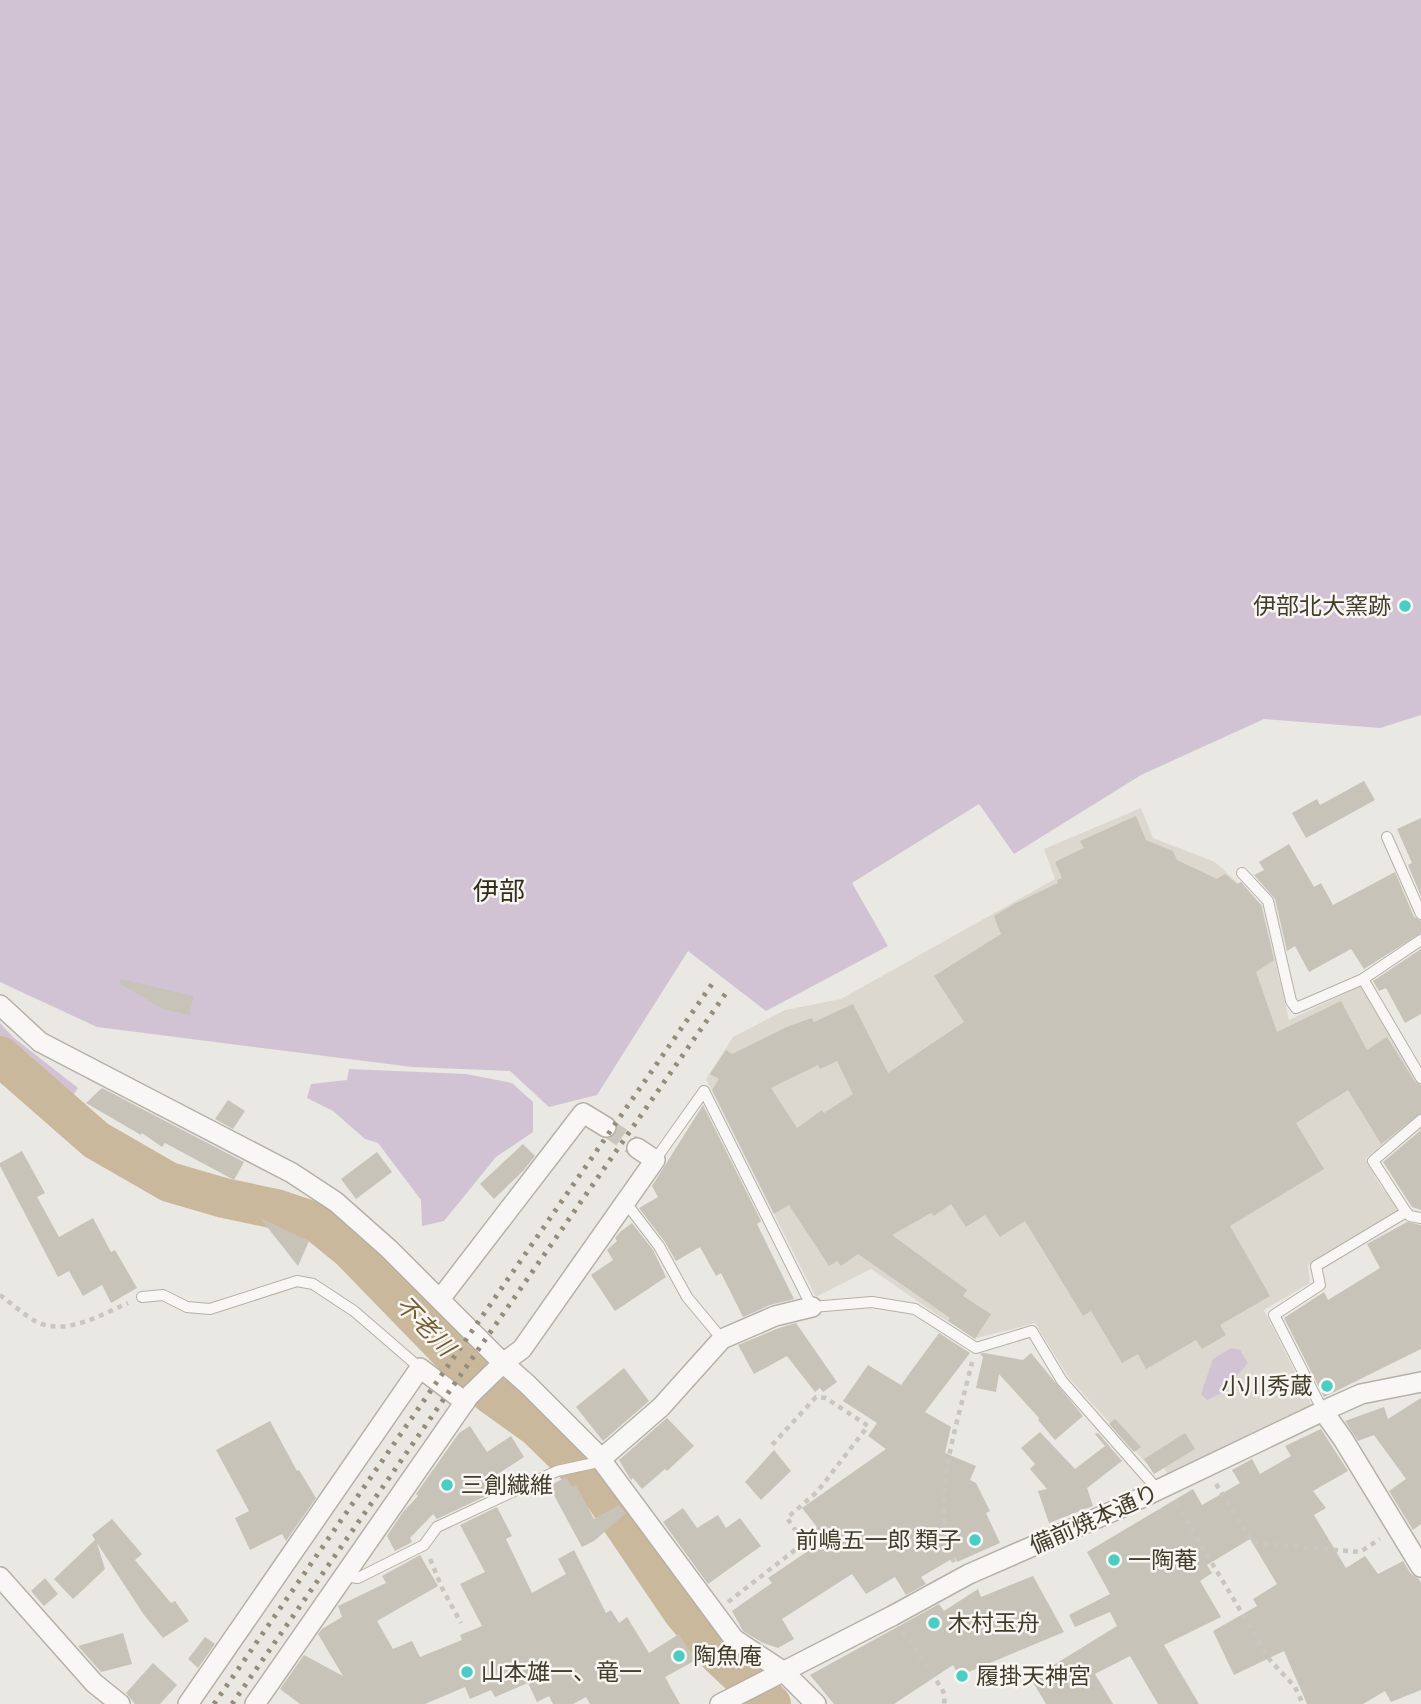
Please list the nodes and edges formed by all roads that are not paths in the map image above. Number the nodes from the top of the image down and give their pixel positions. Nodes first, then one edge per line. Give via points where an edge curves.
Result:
1 (1387, 837) dead end
2 (1242, 873) dead end
3 (1421, 914) edge
4 (1421, 940) edge
5 (1363, 979) junction
6 (0, 1005) edge
7 (1421, 1078) edge
8 (1421, 1120) edge
9 (606, 1127) tunnel mouth
10 (636, 1148) tunnel mouth
11 (655, 1160) junction
12 (626, 1203) junction
13 (1406, 1212) junction
14 (1421, 1218) edge
15 (142, 1297) road end
16 (440, 1299) junction
17 (812, 1307) junction
18 (722, 1339) junction
19 (420, 1368) junction
20 (498, 1368) junction
21 (1421, 1381) edge
22 (467, 1399) junction
23 (1323, 1411) junction
24 (597, 1461) junction
25 (1162, 1489) junction
26 (1421, 1567) edge
27 (344, 1576) junction
28 (0, 1577) edge
29 (779, 1675) junction
30 (725, 1702) edge
31 (120, 1704) edge
32 (188, 1704) edge
33 (255, 1704) edge
34 (816, 1704) edge

1 - 3 lane
2 - 5 lane via 1268,901 1296,1008
4 - 5 lane
5 - 7 lane
6 - 16 street via 40,1042 292,1173 325,1195
8 - 13 lane via 1373,1161
9 - 16 street via 583,1112
10 - 11 street
11 - 12 street
11 - 17 lane via 704,1091
12 - 18 lane via 659,1246 687,1297
12 - 20 street via 522,1349
13 - 14 lane
13 - 23 lane via 1315,1266 1320,1285 1274,1315
15 - 19 lane via 163,1295 187,1307 209,1309 297,1281 313,1284 354,1311
16 - 20 street
17 - 18 street
17 - 25 lane via 872,1302 915,1309 976,1348 1032,1331 1062,1381
18 - 24 street via 661,1407
19 - 22 street
19 - 32 street
20 - 22 street
20 - 24 street via 527,1384
21 - 23 street, 備前焼本通り via 1361,1394
22 - 27 street
23 - 25 street, 備前焼本通り
23 - 26 street
24 - 27 lane via 556,1471 437,1527 424,1545 358,1578
24 - 29 street via 734,1639
25 - 29 street, 備前焼本通り via 960,1578
27 - 33 street
28 - 31 street via 94,1683
29 - 30 street, 備前焼本通り
29 - 34 street

